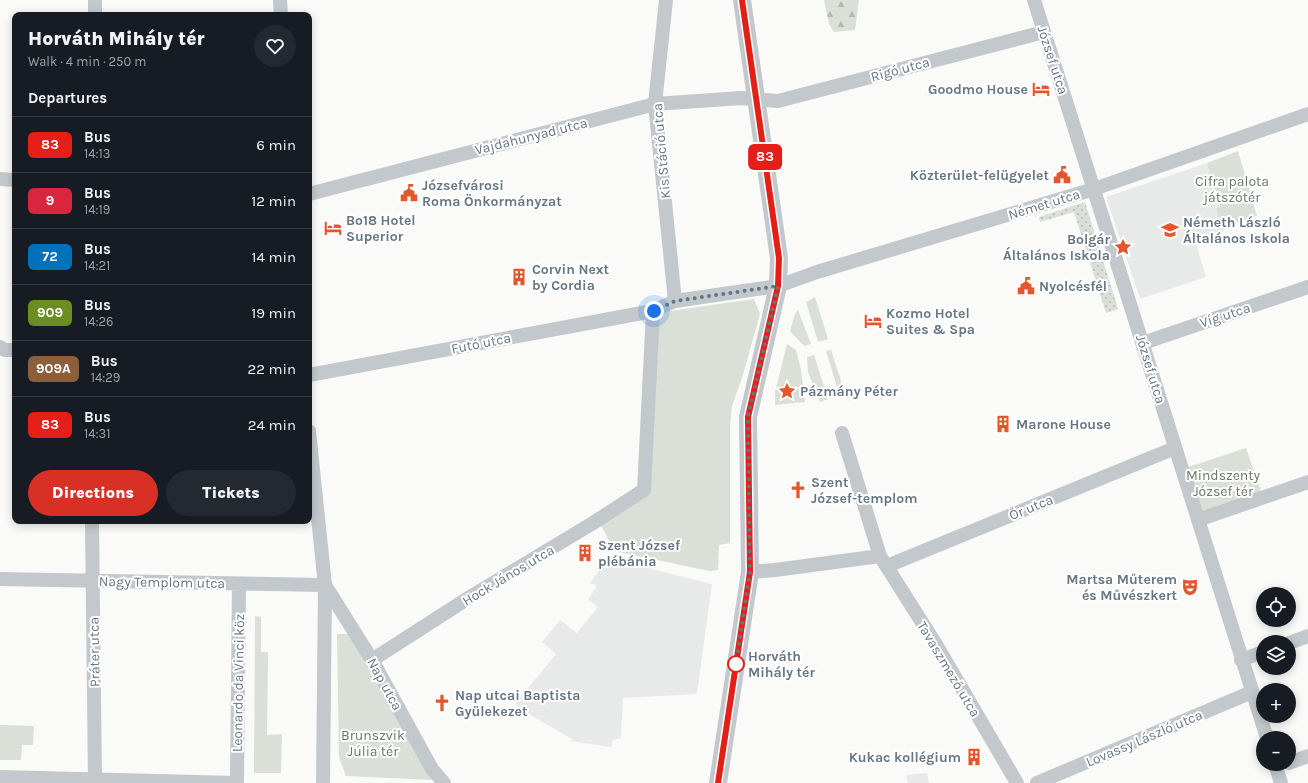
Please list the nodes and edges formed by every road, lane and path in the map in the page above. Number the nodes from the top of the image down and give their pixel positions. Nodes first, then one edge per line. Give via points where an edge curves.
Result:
1 (95, 0) edge
2 (280, 0) edge
3 (666, 0) edge
4 (742, 0) edge
5 (1034, 0) edge
6 (95, 12) edge
7 (281, 12) edge
8 (1044, 32) junction
9 (756, 100) junction
10 (655, 104) junction
11 (1308, 114) edge
12 (0, 179) edge
13 (12, 180) edge
14 (1094, 188) junction
15 (312, 193) edge
16 (778, 286) junction
17 (1308, 287) edge
18 (675, 301) junction
19 (654, 311) junction
20 (1142, 343) junction
21 (0, 346) edge
22 (12, 350) edge
23 (312, 374) edge
24 (842, 433) dead end
25 (1175, 448) junction
26 (312, 461) edge
27 (1308, 482) edge
28 (1198, 520) junction
29 (92, 524) edge
30 (884, 561) junction
31 (750, 572) junction
32 (0, 579) edge
33 (93, 581) junction
34 (239, 584) junction
35 (325, 585) junction
36 (1308, 636) edge
37 (1296, 640) edge
38 (1256, 655) edge
39 (372, 660) junction
40 (1241, 660) junction
41 (1252, 692) junction
42 (1264, 731) edge
43 (1308, 756) edge
44 (1296, 760) edge
45 (1281, 771) edge
46 (0, 778) edge
47 (95, 781) edge
48 (236, 783) edge
49 (323, 783) edge
50 (444, 783) edge
51 (718, 783) edge
52 (1017, 783) edge
53 (1037, 783) edge
54 (1281, 783) edge

1 - 6 street
2 - 7 street
3 - 10 street, Kis Stáció utca
4 - 9 street
5 - 8 street, József utca
8 - 9 street, Rigó utca via 778,101
8 - 14 street, József utca
9 - 10 street, Vajdahunyad utca via 741,98
9 - 16 street via 777,236
10 - 15 street, Vajdahunyad utca
10 - 18 street, Kis Stáció utca
11 - 14 street, Német utca
12 - 13 street
14 - 16 street, Német utca
14 - 20 street, József utca
16 - 18 street
16 - 31 street via 748,417
17 - 20 street, Víg utca
18 - 19 street
19 - 23 street, Futó utca
19 - 39 street, Hock János utca via 644,490
20 - 25 street, József utca
21 - 22 street via 5,350
24 - 30 street
25 - 28 street, József utca
25 - 30 street, Őr utca
26 - 35 street, Nap utca
27 - 28 street
28 - 40 street, József utca
29 - 33 street, Práter utca
30 - 31 street
30 - 52 street, Tavaszmező utca
31 - 51 street
32 - 33 street, Nagy Templom utca
33 - 34 street, Nagy Templom utca
33 - 47 street, Práter utca
34 - 35 street, Nagy Templom utca
34 - 48 street, Leonardo da Vinci köz
35 - 39 street, Nap utca
35 - 49 street, Nap utca
36 - 37 street
38 - 40 street
39 - 50 street, Nap utca via 432,769
40 - 41 street, József utca
41 - 42 street, József utca
41 - 53 street, Lovassy László utca
43 - 44 street
45 - 54 street
46 - 47 street
47 - 48 street

